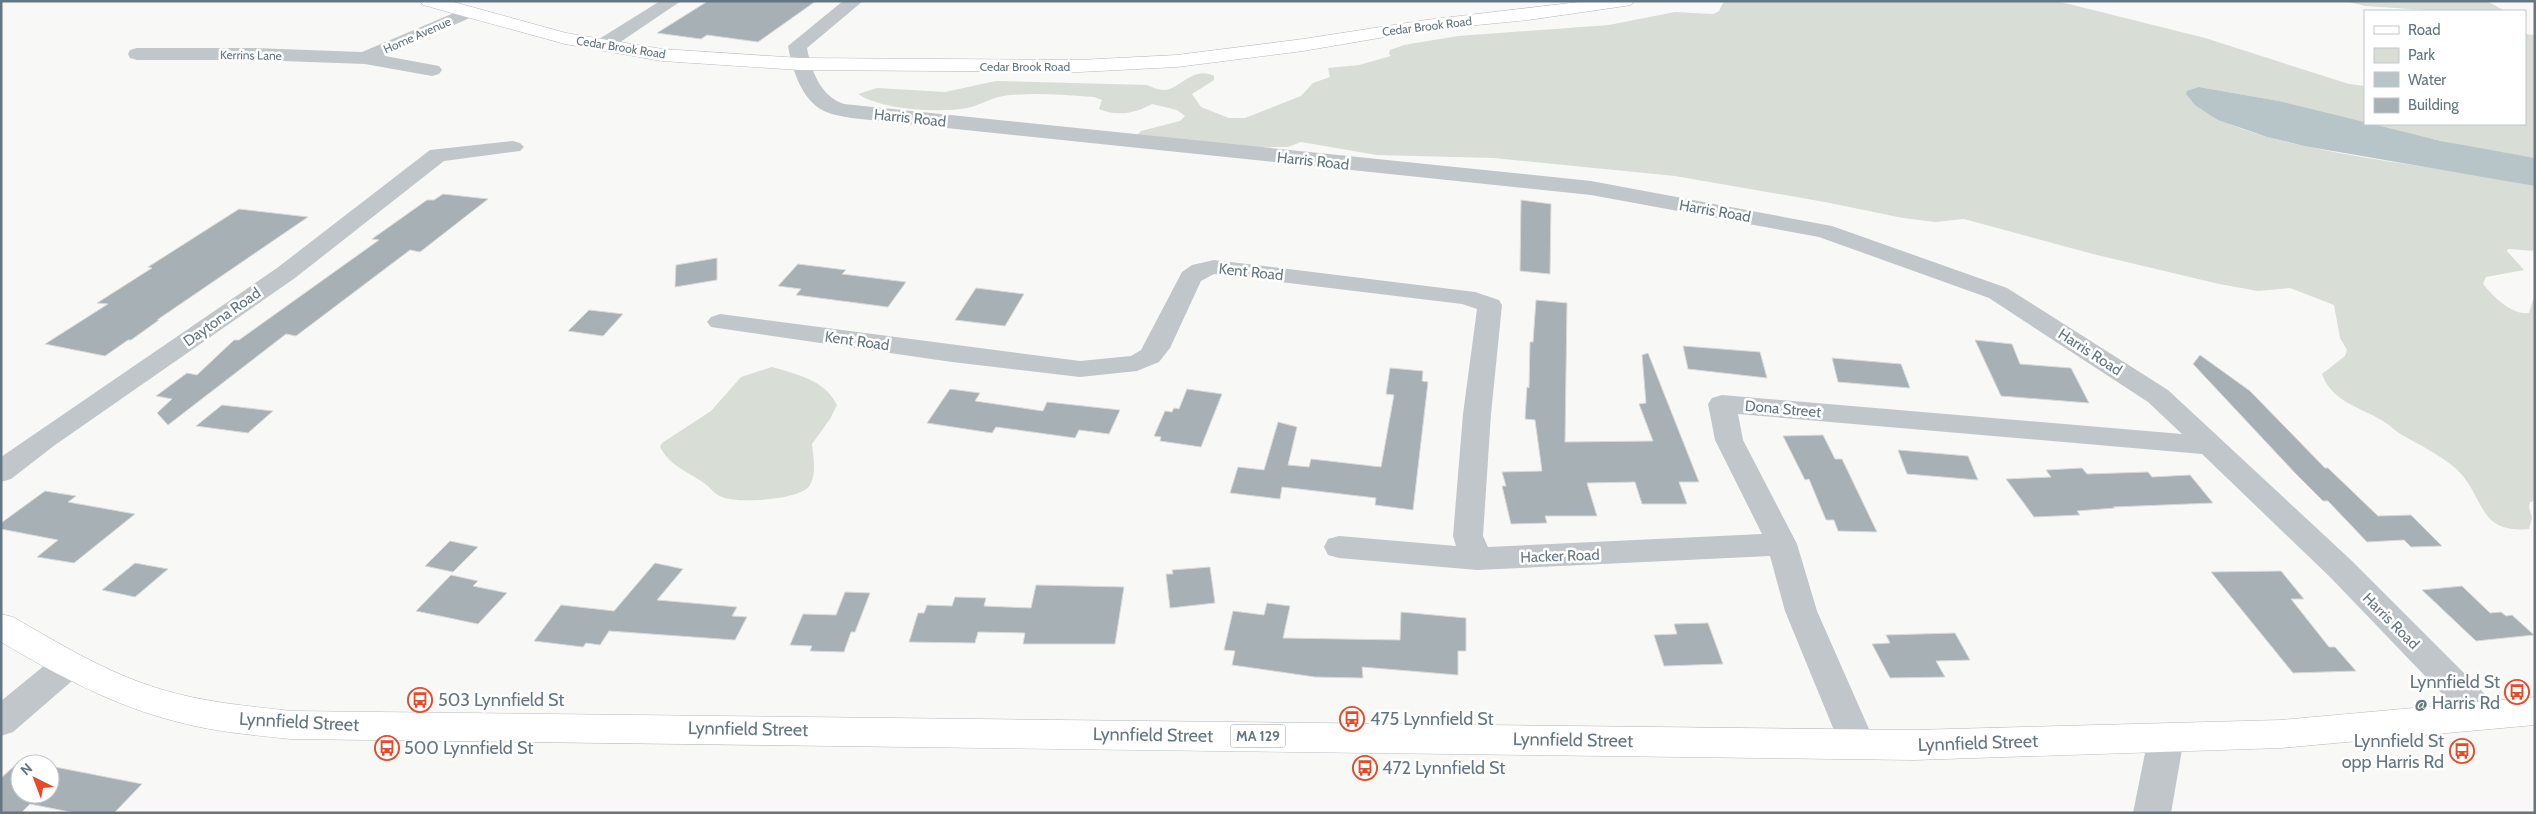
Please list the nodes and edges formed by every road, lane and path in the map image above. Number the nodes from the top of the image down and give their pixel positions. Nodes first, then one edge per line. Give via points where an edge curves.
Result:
1 (429, 1) edge
2 (672, 1) edge
3 (854, 1) edge
4 (1623, 1) edge
5 (468, 12) junction
6 (604, 45) junction
7 (137, 54) dead end
8 (365, 58) junction
9 (800, 64) junction
10 (432, 70) dead end
11 (513, 147) dead end
12 (720, 322) dead end
13 (2210, 445) junction
14 (1, 472) edge
15 (1782, 544) junction
16 (1339, 547) dead end
17 (1477, 559) junction
18 (1, 626) edge
19 (68, 665) junction
20 (2535, 712) edge
21 (2485, 716) junction
22 (1, 722) edge
23 (2166, 738) junction
24 (1858, 745) junction
25 (2152, 813) edge

1 - 5 main road, Cedar Brook Road
2 - 6 street
3 - 9 street via 797,46
4 - 9 main road, Cedar Brook Road via 1177,61 1079,66
5 - 6 main road, Cedar Brook Road
5 - 8 street, Home Avenue
6 - 9 main road, Cedar Brook Road via 662,55
7 - 8 street, Kerrins Lane
8 - 10 street, Kerrins Lane
9 - 13 street, Harris Road via 822,100 829,106 851,112 1591,188 1824,231 1998,293 2158,396
11 - 14 street, Daytona Road via 438,156 286,273
12 - 17 street, Kent Road via 1080,369 1136,363 1150,356 1157,348 1191,277 1214,267 1466,297 1490,305 1477,414 1468,536
13 - 15 street, Dona Street via 1722,404 1729,440
13 - 21 street, Harris Road via 2341,569
15 - 17 street, Hacker Road
15 - 24 street, Dona Street via 1801,611
16 - 17 street, Hacker Road
18 - 19 main road, Lynnfield Street / MA 129
19 - 22 street
19 - 24 main road, Lynnfield Street / MA 129 via 141,697 218,717 291,725
20 - 21 main road, Lynnfield Street / MA 129
21 - 23 main road, Lynnfield Street / MA 129 via 2281,734
23 - 24 main road, Lynnfield Street / MA 129
23 - 25 street

